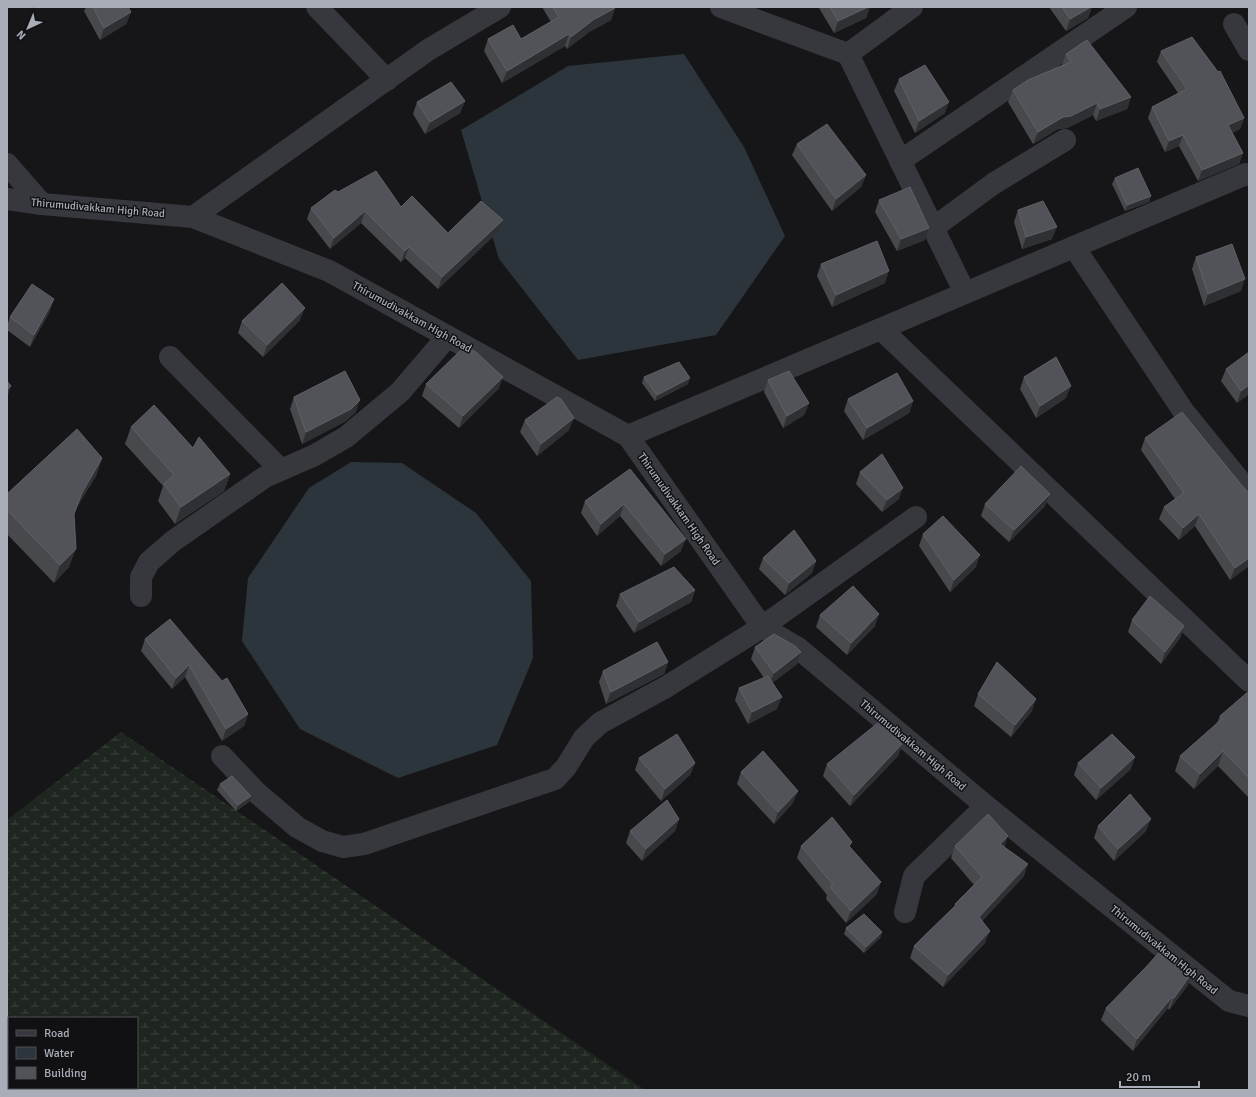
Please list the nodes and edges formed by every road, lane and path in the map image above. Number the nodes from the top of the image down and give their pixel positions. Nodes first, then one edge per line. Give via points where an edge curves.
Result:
1 (317, 7) edge
2 (500, 7) edge
3 (721, 7) edge
4 (912, 7) edge
5 (1126, 7) edge
6 (1234, 24) dead end
7 (1249, 50) edge
8 (848, 54) junction
9 (387, 80) junction
10 (1065, 140) dead end
11 (900, 161) junction
12 (7, 164) edge
13 (1249, 175) edge
14 (7, 199) edge
15 (42, 204) junction
16 (193, 217) junction
17 (933, 228) junction
18 (1074, 247) junction
19 (965, 293) junction
20 (881, 329) junction
21 (447, 337) junction
22 (170, 357) dead end
23 (628, 436) junction
24 (281, 470) junction
25 (1249, 492) edge
26 (916, 517) dead end
27 (140, 596) dead end
28 (762, 627) junction
29 (1249, 681) edge
30 (222, 756) dead end
31 (986, 806) junction
32 (905, 912) dead end
33 (1249, 1006) edge

1 - 9 street
2 - 9 street via 428,50
3 - 8 street
4 - 8 street
5 - 11 street
6 - 7 street
8 - 11 street
9 - 16 street
10 - 17 street via 993,184
11 - 17 street
12 - 15 street
13 - 18 street via 1246,174
14 - 15 street, Thirumudivakkam High Road
15 - 16 street, Thirumudivakkam High Road
16 - 21 street, Thirumudivakkam High Road via 329,271
17 - 19 street
18 - 19 street
18 - 25 street via 1184,412
19 - 20 street
20 - 23 street
20 - 29 street
21 - 23 street, Thirumudivakkam High Road
21 - 24 street via 400,392 346,437
22 - 24 street
23 - 28 street, Thirumudivakkam High Road
24 - 27 street via 265,477 240,494 173,541 149,562 141,577
26 - 28 street
28 - 30 street via 666,687 600,723 584,738 566,767 555,779 364,844 343,847 297,827 256,793
28 - 31 street, Thirumudivakkam High Road via 798,648
31 - 32 street via 914,876
31 - 33 street, Thirumudivakkam High Road via 1229,1002

